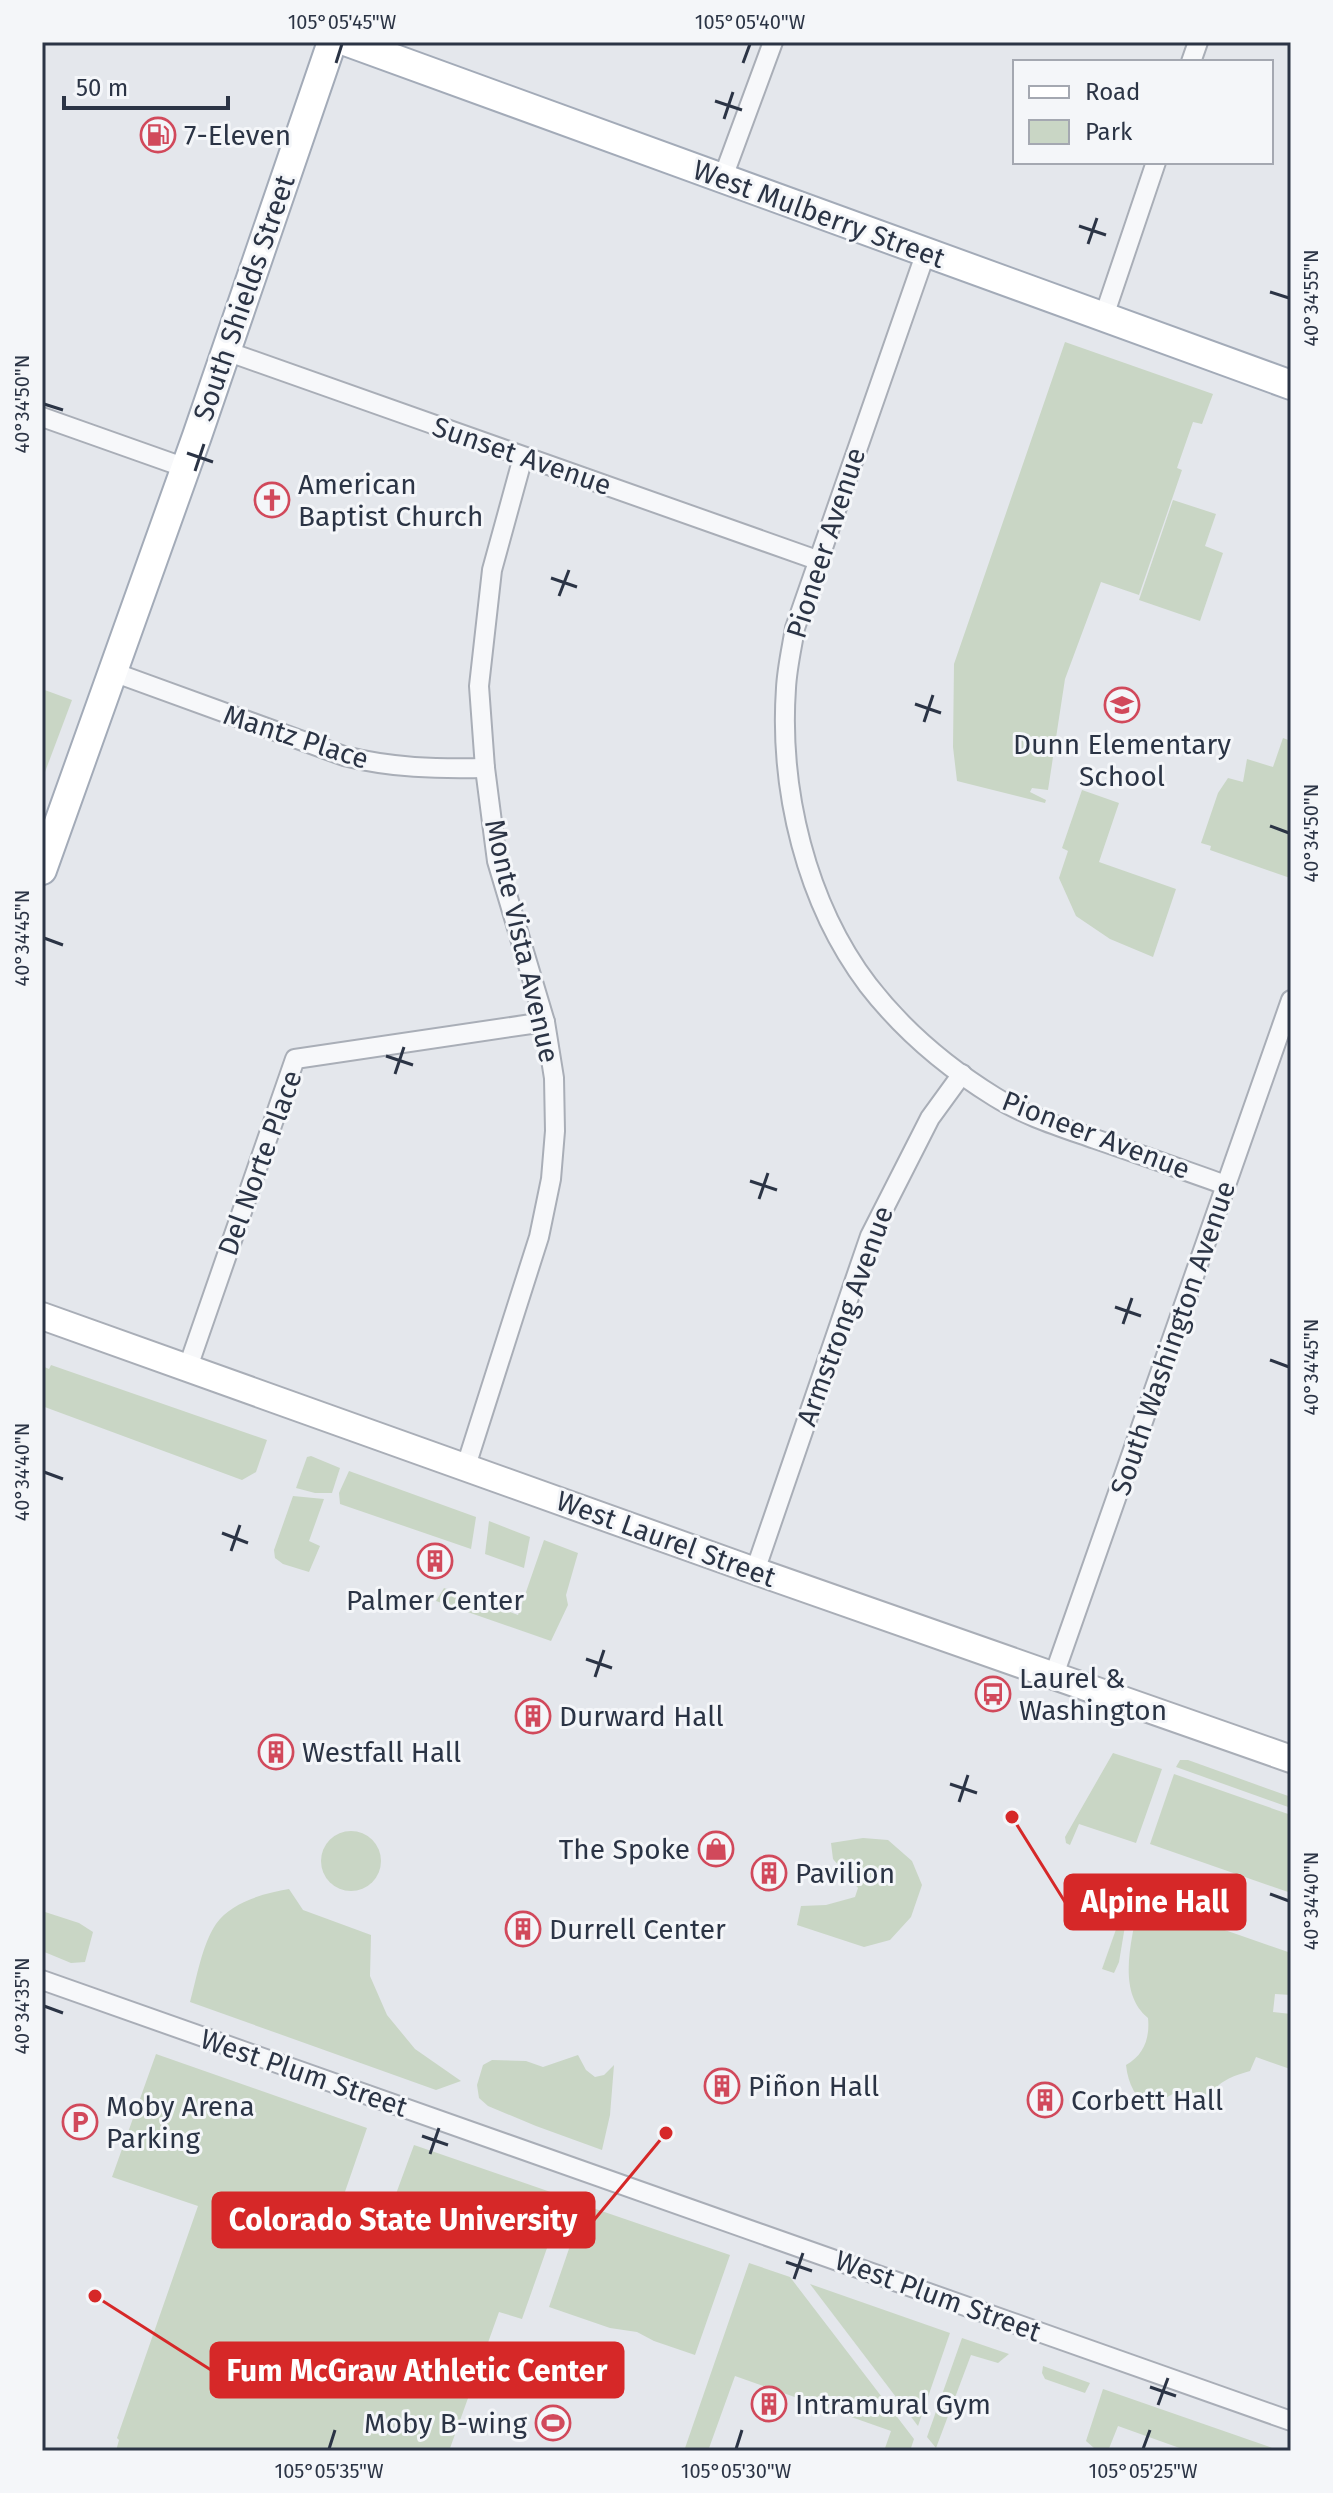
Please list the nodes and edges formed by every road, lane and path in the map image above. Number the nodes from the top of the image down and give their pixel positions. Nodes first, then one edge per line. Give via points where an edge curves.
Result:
1 (332, 42) edge
2 (348, 42) edge
3 (773, 42) edge
4 (1155, 164) edge
5 (722, 180) junction
6 (926, 252) junction
7 (1104, 316) junction
8 (226, 351) junction
9 (1291, 385) edge
10 (42, 417) edge
11 (523, 457) junction
12 (186, 468) junction
13 (817, 560) junction
14 (113, 672) junction
15 (485, 768) junction
16 (42, 870) edge
17 (1291, 1000) edge
18 (545, 1022) junction
19 (962, 1074) junction
20 (1226, 1185) junction
21 (42, 1316) edge
22 (188, 1367) junction
23 (466, 1466) junction
24 (755, 1571) junction
25 (1054, 1675) junction
26 (1291, 1759) edge
27 (42, 1980) edge
28 (1291, 2421) edge

1 - 8 main road, South Shields Street
2 - 5 main road, West Mulberry Street
3 - 5 street
4 - 7 street
5 - 6 main road, West Mulberry Street
6 - 7 main road, West Mulberry Street
6 - 13 street, Pioneer Avenue
7 - 9 main road, West Mulberry Street
8 - 11 street, Sunset Avenue
8 - 12 main road, South Shields Street
10 - 12 street
11 - 13 street, Sunset Avenue
11 - 15 street, Monte Vista Avenue via 495,557 483,634 479,686
12 - 14 main road, South Shields Street
13 - 19 street, Pioneer Avenue via 795,628 786,687 786,755 797,831 840,941 868,985 908,1031
14 - 15 street, Mantz Place via 344,756 415,769
14 - 16 main road, South Shields Street
15 - 18 street, Monte Vista Avenue via 497,861
17 - 20 street, South Washington Avenue
18 - 22 street, Del Norte Place via 295,1059
18 - 23 street, Monte Vista Avenue via 554,1078 551,1179 539,1237
19 - 20 street, Pioneer Avenue via 1047,1122
19 - 24 street, Armstrong Avenue via 930,1118 870,1236
20 - 25 street, South Washington Avenue
21 - 22 main road, West Laurel Street
22 - 23 main road, West Laurel Street
23 - 24 main road, West Laurel Street
24 - 25 main road, West Laurel Street
25 - 26 main road, West Laurel Street
27 - 28 street, West Plum Street

